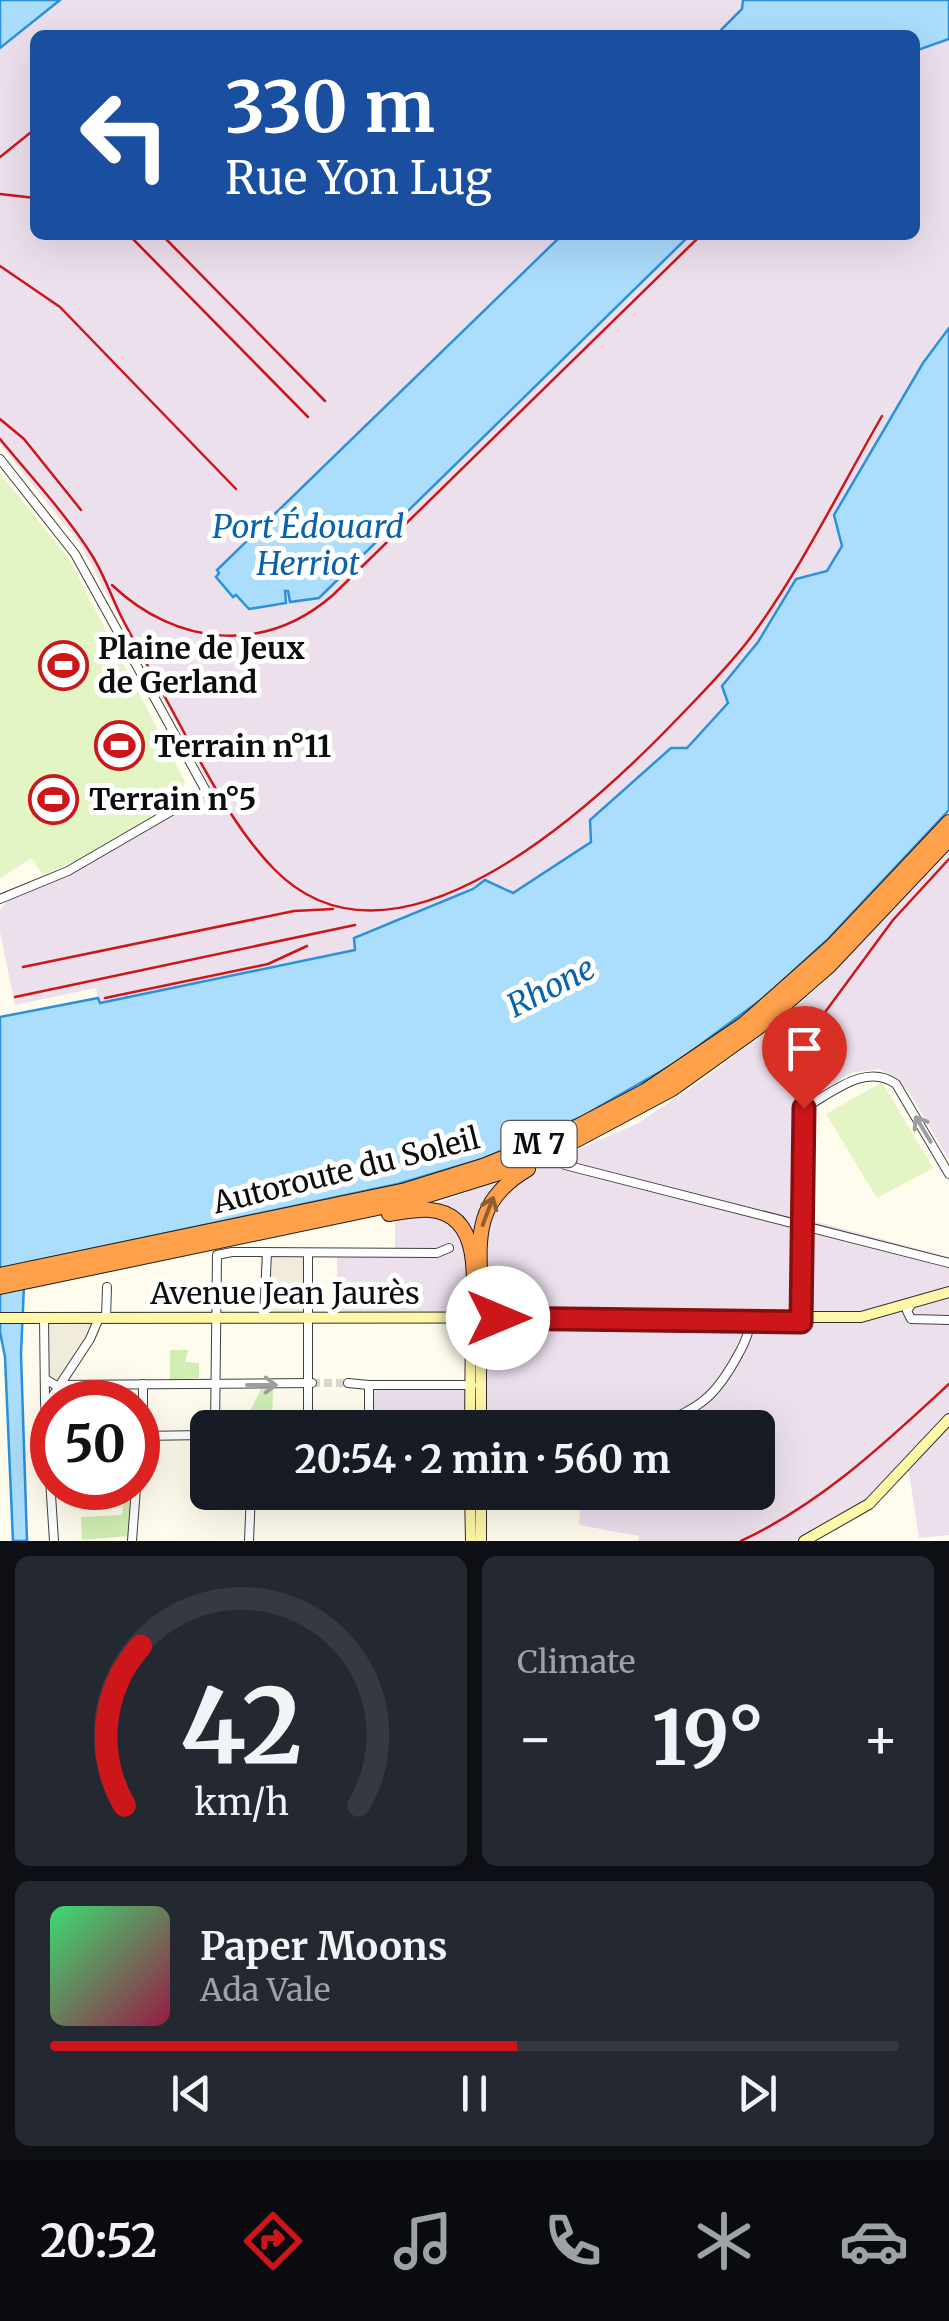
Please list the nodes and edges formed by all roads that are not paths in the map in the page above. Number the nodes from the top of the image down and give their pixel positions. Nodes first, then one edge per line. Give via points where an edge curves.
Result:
1 (0, 460) edge
2 (949, 822) edge
3 (949, 839) edge
4 (0, 900) edge
5 (594, 1132) junction
6 (565, 1165) dead end
7 (949, 1174) edge
8 (304, 1224) junction
9 (802, 1226) junction
10 (449, 1248) dead end
11 (267, 1252) junction
12 (308, 1253) junction
13 (949, 1263) edge
14 (0, 1275) edge
15 (29, 1275) junction
16 (0, 1287) edge
17 (107, 1287) dead end
18 (949, 1295) edge
19 (914, 1307) junction
20 (44, 1317) junction
21 (0, 1318) edge
22 (102, 1318) junction
23 (216, 1318) junction
24 (264, 1318) junction
25 (309, 1318) junction
26 (476, 1318) junction
27 (751, 1320) junction
28 (801, 1320) junction
29 (949, 1320) edge
30 (46, 1379) edge
31 (63, 1380) edge
32 (348, 1382) tunnel mouth
33 (160, 1384) edge
34 (215, 1384) junction
35 (310, 1384) junction
36 (369, 1385) junction
37 (476, 1385) junction
38 (215, 1410) edge
39 (309, 1410) edge
40 (369, 1410) edge
41 (473, 1410) edge
42 (479, 1410) edge
43 (690, 1410) edge
44 (949, 1419) edge
45 (160, 1436) edge
46 (190, 1436) edge
47 (53, 1510) edge
48 (134, 1510) edge
49 (250, 1510) edge
50 (470, 1510) edge
51 (481, 1510) edge
52 (820, 1538) edge
53 (54, 1541) edge
54 (132, 1541) edge
55 (249, 1541) edge
56 (471, 1541) edge
57 (481, 1541) edge
58 (804, 1541) edge

1 - 4 street via 76,554 206,792 68,871
2 - 15 highway, Autoroute du Soleil / M 7 via 832,946 744,1024 645,1091 565,1133 406,1190
3 - 5 highway, Autoroute du Soleil / M 7 via 778,1012 672,1089
5 - 8 highway, Autoroute du Soleil / M 7 via 457,1188
26 -> 5 highway via 488,1203 509,1181
6 - 9 street
7 -> 9 street via 896,1084 876,1074 863,1076 804,1108
8 - 15 highway, Autoroute du Soleil / M 7
8 - 26 highway via 426,1209 452,1217 471,1247
9 - 13 street
9 - 28 street
10 - 12 street
11 - 12 street
11 - 23 street via 216,1258
11 - 24 street
12 - 25 street
14 - 15 highway, Autoroute du Soleil / M 7
15 - 16 highway, Autoroute du Soleil / M 7
17 - 22 street
18 - 19 main road, Avenue Jean Jaurès
19 - 28 main road, Avenue Jean Jaurès
19 - 29 street via 916,1320
20 - 21 main road, Avenue Jean Jaurès
20 - 22 main road, Avenue Jean Jaurès
20 - 30 street
22 - 23 main road, Avenue Jean Jaurès
22 - 31 street
23 - 24 main road, Avenue Jean Jaurès
23 - 34 street
24 - 25 main road, Avenue Jean Jaurès
25 - 26 main road, Avenue Jean Jaurès
25 - 35 street
26 - 27 main road, Avenue Jean Jaurès
26 - 37 main road
27 - 28 main road, Avenue Jean Jaurès
27 - 43 street via 720,1386
32 - 36 street
33 - 34 street
34 -> 35 street
34 - 38 street
35 - 39 street
36 - 37 street
36 - 40 street
37 - 41 main road
37 - 42 main road
44 - 52 main road via 869,1504
45 - 46 street
47 - 53 street
48 - 54 street
49 - 55 street
50 - 56 main road
51 - 57 main road
52 - 58 main road

